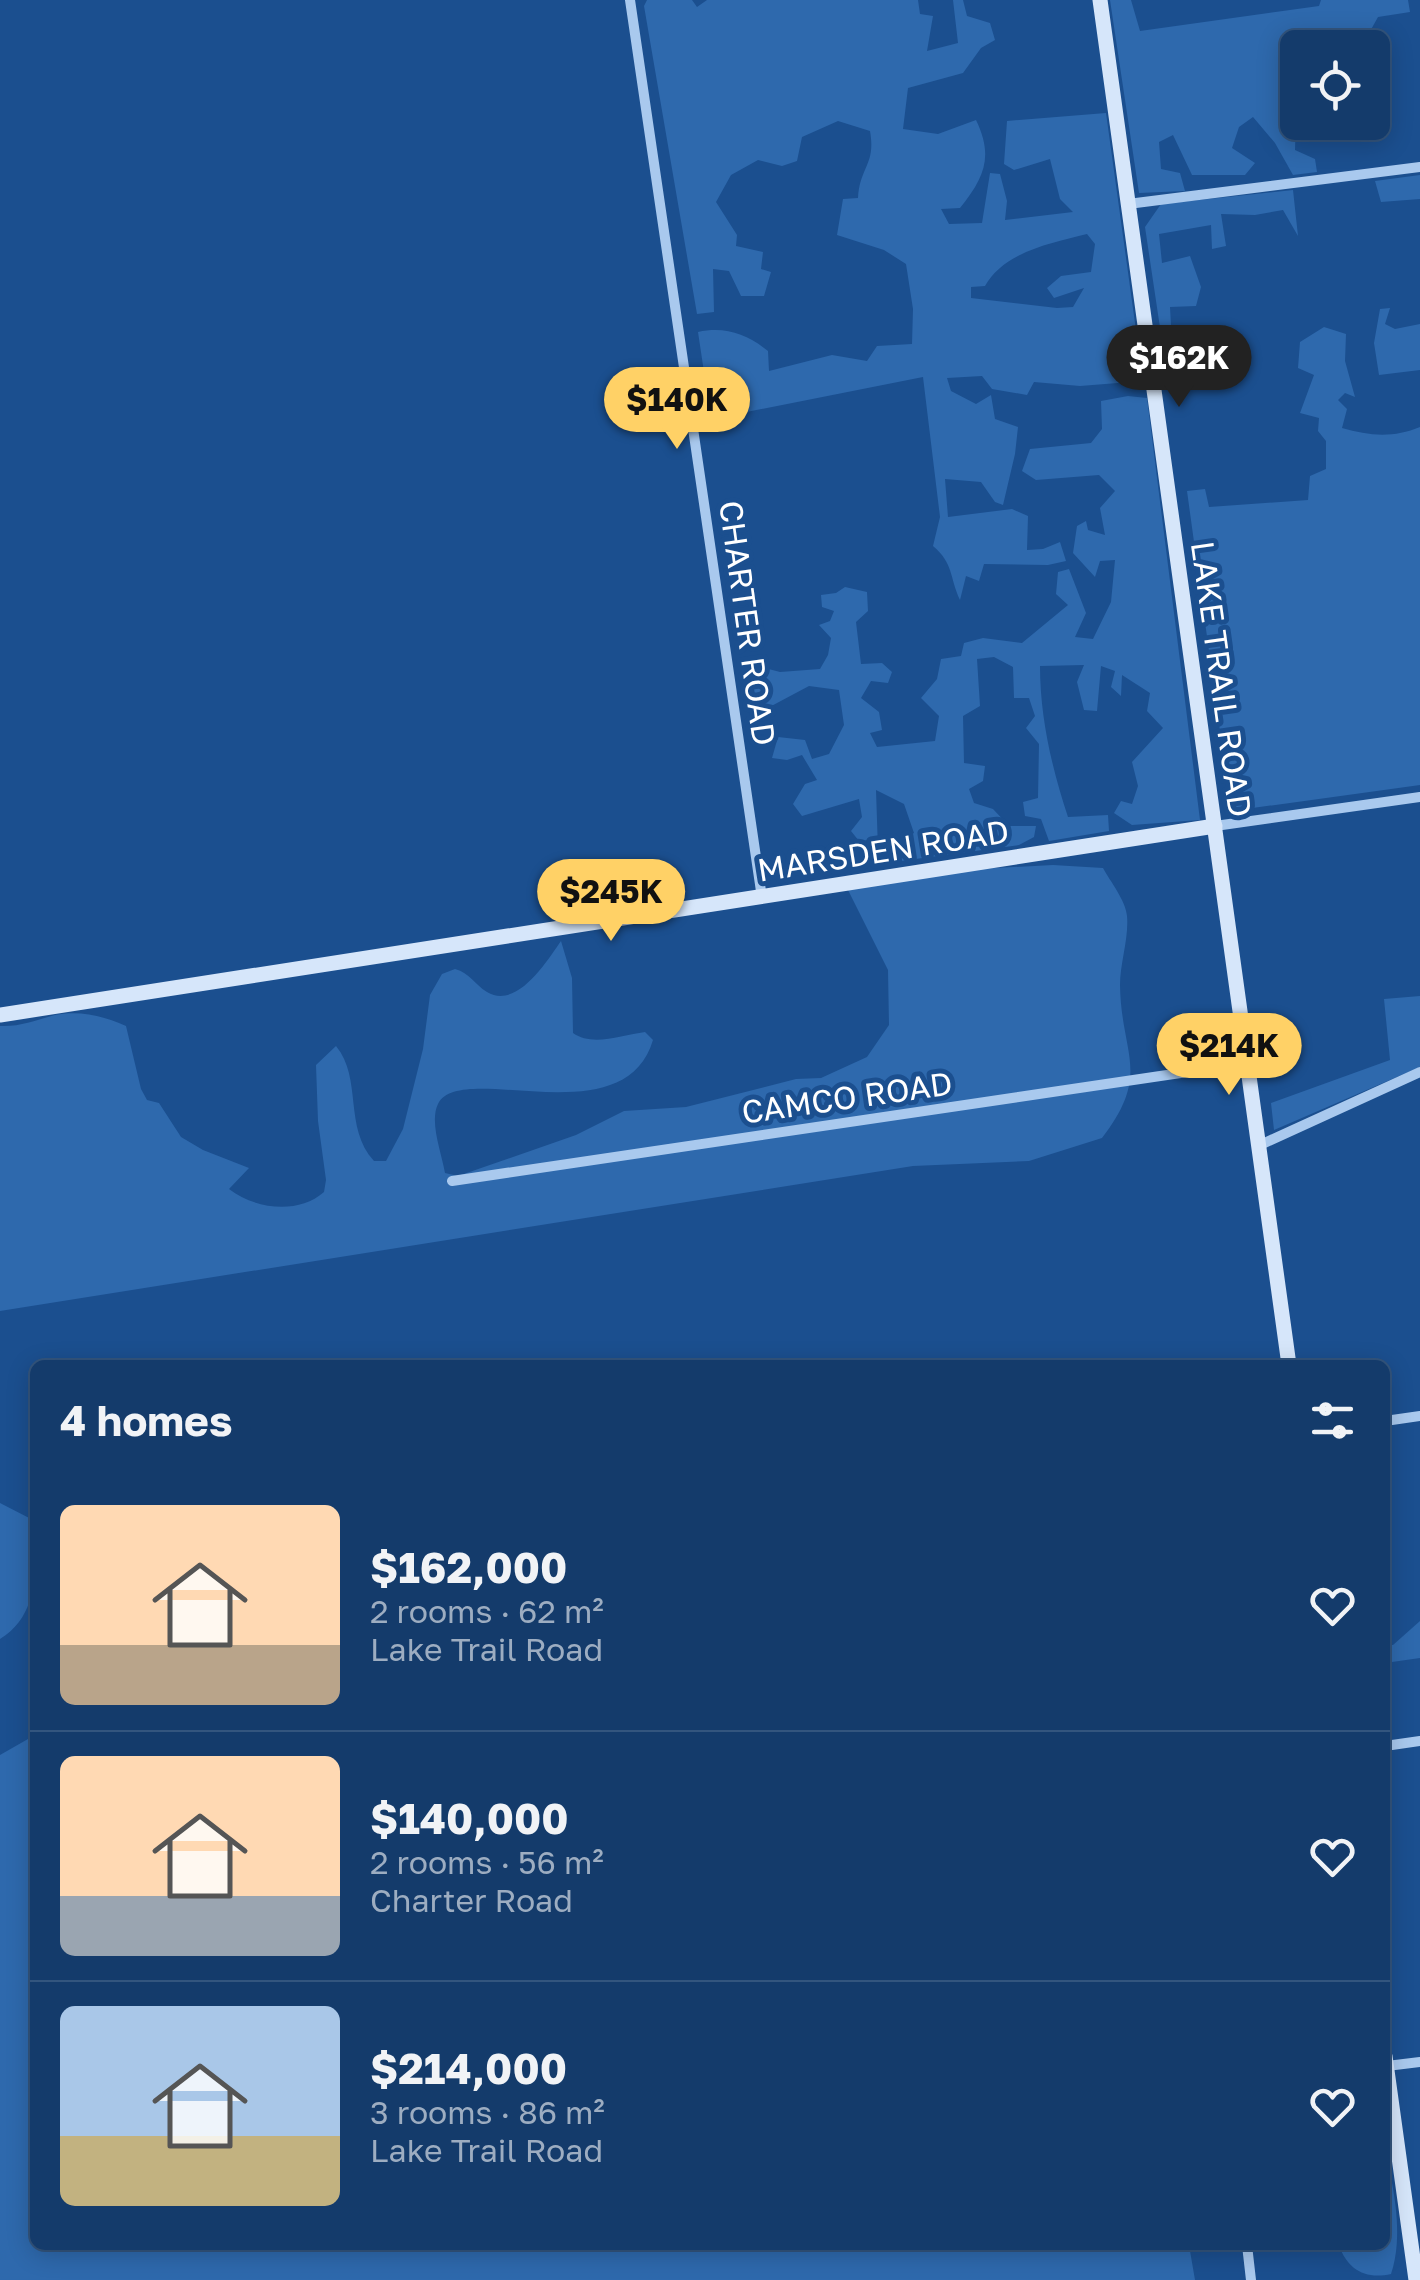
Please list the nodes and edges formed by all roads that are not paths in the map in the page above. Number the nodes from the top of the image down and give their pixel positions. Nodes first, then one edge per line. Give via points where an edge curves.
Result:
1 (630, 0) edge
2 (1100, 0) edge
3 (1420, 167) edge
4 (1128, 204) junction
5 (1420, 797) edge
6 (1215, 826) junction
7 (762, 898) junction
8 (0, 1015) edge
9 (1248, 1064) junction
10 (1420, 1072) edge
11 (1258, 1146) junction
12 (452, 1181) dead end
13 (1287, 1360) edge
14 (1420, 1416) edge
15 (1390, 1421) edge
16 (1420, 1741) edge
17 (1390, 1745) edge
18 (1390, 2061) edge
19 (1420, 2062) edge
20 (1390, 2090) edge
21 (1248, 2250) edge
22 (1251, 2280) edge
23 (1416, 2280) edge

1 - 7 street, CHARTER ROAD
2 - 4 street, LAKE TRAIL ROAD
3 - 4 street
4 - 6 street, LAKE TRAIL ROAD
5 - 6 street, MARSDEN ROAD
6 - 7 street, MARSDEN ROAD
6 - 9 street, LAKE TRAIL ROAD
7 - 8 street, MARSDEN ROAD
9 - 11 street, LAKE TRAIL ROAD
9 - 12 street, CAMCO ROAD
10 - 11 street
11 - 13 street, LAKE TRAIL ROAD
14 - 15 street
16 - 17 street
18 - 19 street
20 - 23 street
21 - 22 street

